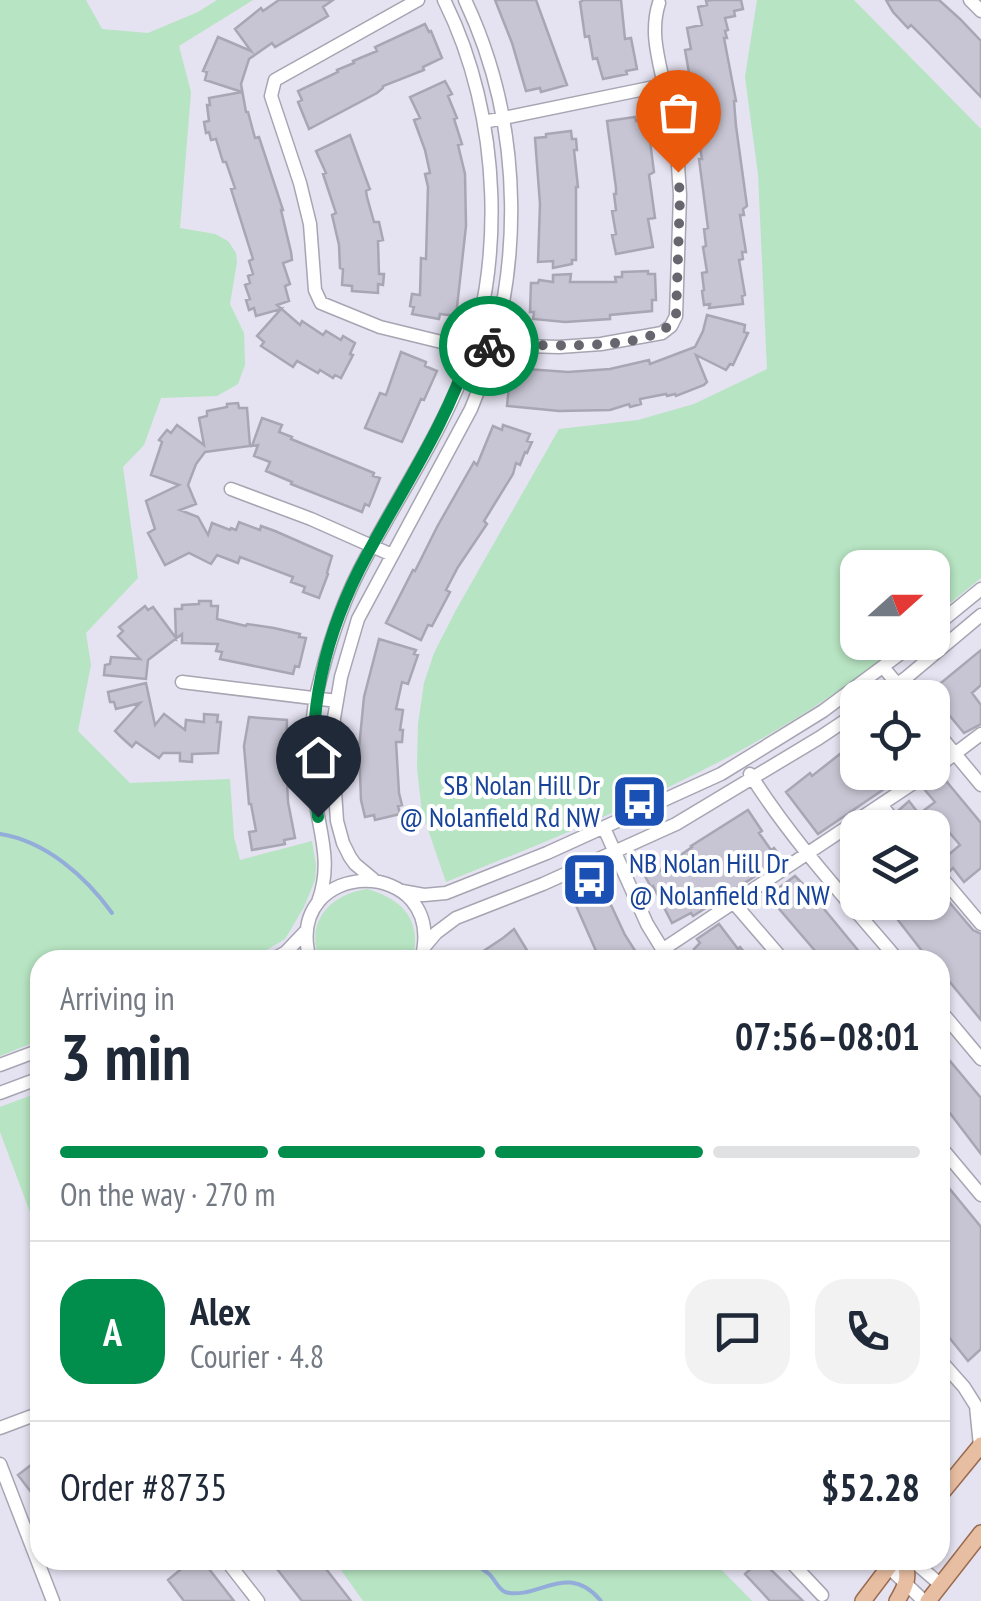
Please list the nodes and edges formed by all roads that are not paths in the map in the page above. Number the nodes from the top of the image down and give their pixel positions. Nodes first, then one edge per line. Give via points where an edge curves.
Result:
1 (418, 0) edge
2 (444, 0) edge
3 (464, 0) edge
4 (970, 0) edge
5 (658, 3) dead end
6 (981, 11) edge
7 (664, 85) junction
8 (502, 118) junction
9 (484, 122) junction
10 (483, 347) junction
11 (231, 489) dead end
12 (372, 546) junction
13 (392, 555) junction
14 (981, 590) edge
15 (950, 615) edge
16 (981, 616) edge
17 (893, 660) edge
18 (884, 667) junction
19 (894, 680) edge
20 (902, 680) edge
21 (182, 682) dead end
22 (315, 698) junction
23 (337, 701) junction
24 (840, 723) edge
25 (981, 734) edge
26 (950, 747) edge
27 (956, 754) junction
28 (950, 758) edge
29 (742, 761) junction
30 (753, 779) junction
31 (981, 785) edge
32 (905, 790) edge
33 (882, 806) junction
34 (885, 810) edge
35 (604, 828) junction
36 (615, 853) junction
37 (808, 854) junction
38 (373, 879) junction
39 (950, 887) edge
40 (402, 891) junction
41 (318, 902) junction
42 (734, 902) junction
43 (981, 924) edge
44 (306, 931) junction
45 (288, 950) edge
46 (307, 950) edge
47 (423, 950) edge
48 (425, 950) edge
49 (663, 950) edge
50 (672, 950) edge
51 (775, 950) edge
52 (890, 950) edge
53 (950, 1022) edge
54 (30, 1054) edge
55 (981, 1059) edge
56 (0, 1065) edge
57 (30, 1082) edge
58 (0, 1093) edge
59 (950, 1158) edge
60 (981, 1195) edge
61 (950, 1371) edge
62 (964, 1386) junction
63 (981, 1386) edge
64 (30, 1417) edge
65 (0, 1428) edge
66 (980, 1445) edge
67 (0, 1464) edge
68 (950, 1482) edge
69 (981, 1532) edge
70 (30, 1542) edge
71 (41, 1570) edge
72 (234, 1570) edge
73 (799, 1570) edge
74 (883, 1570) edge
75 (894, 1570) edge
76 (908, 1570) edge
77 (921, 1570) edge
78 (940, 1584) junction
79 (907, 1586) junction
80 (822, 1595) dead end
81 (53, 1601) edge
82 (258, 1601) edge
83 (863, 1601) edge
84 (898, 1601) edge
85 (926, 1601) edge

1 - 10 street via 275,80 271,96 310,224 314,290 321,303 380,328
2 - 9 street
3 - 8 street
4 - 6 street
5 - 7 street via 654,34
7 - 8 street
7 - 10 street via 680,196 671,326 654,336 601,344
8 - 9 street
8 - 10 street via 512,216 505,290
9 - 10 street via 490,228
10 - 12 street
10 - 13 street via 471,408
11 - 12 street
12 - 13 street
12 - 22 street via 336,623
13 - 23 street via 358,619
14 - 15 street
16 - 20 street
17 - 18 street
18 - 19 street
18 - 29 street
21 - 22 street
22 - 23 street
22 - 41 street via 312,760 326,866
23 - 38 street via 337,821 350,857
24 - 30 street
25 - 27 street
26 - 27 street
27 - 28 street
27 - 31 street
29 - 30 street
29 - 35 street
30 - 36 street
30 - 37 street
32 - 33 street
33 - 34 street
33 - 37 street
35 - 36 street
35 - 40 street via 446,893
36 - 48 street via 456,918
36 - 49 street
37 - 42 street
37 - 52 street
38 - 40 street
38 - 41 street via 342,883
39 - 43 street
40 - 47 street via 421,916
41 - 44 street
42 - 50 street
42 - 51 street
44 - 45 street
44 - 46 street
53 - 55 street
54 - 56 street
57 - 58 street
59 - 60 street
61 - 62 street
62 - 63 street
62 - 66 street via 976,1406
64 - 65 street
66 - 68 main road
67 - 70 street
69 - 78 main road
71 - 81 street
72 - 82 street
73 - 80 street
74 - 83 main road
75 - 79 street
76 - 79 main road
77 - 78 street
78 - 85 main road
79 - 84 main road
79 - 85 street

